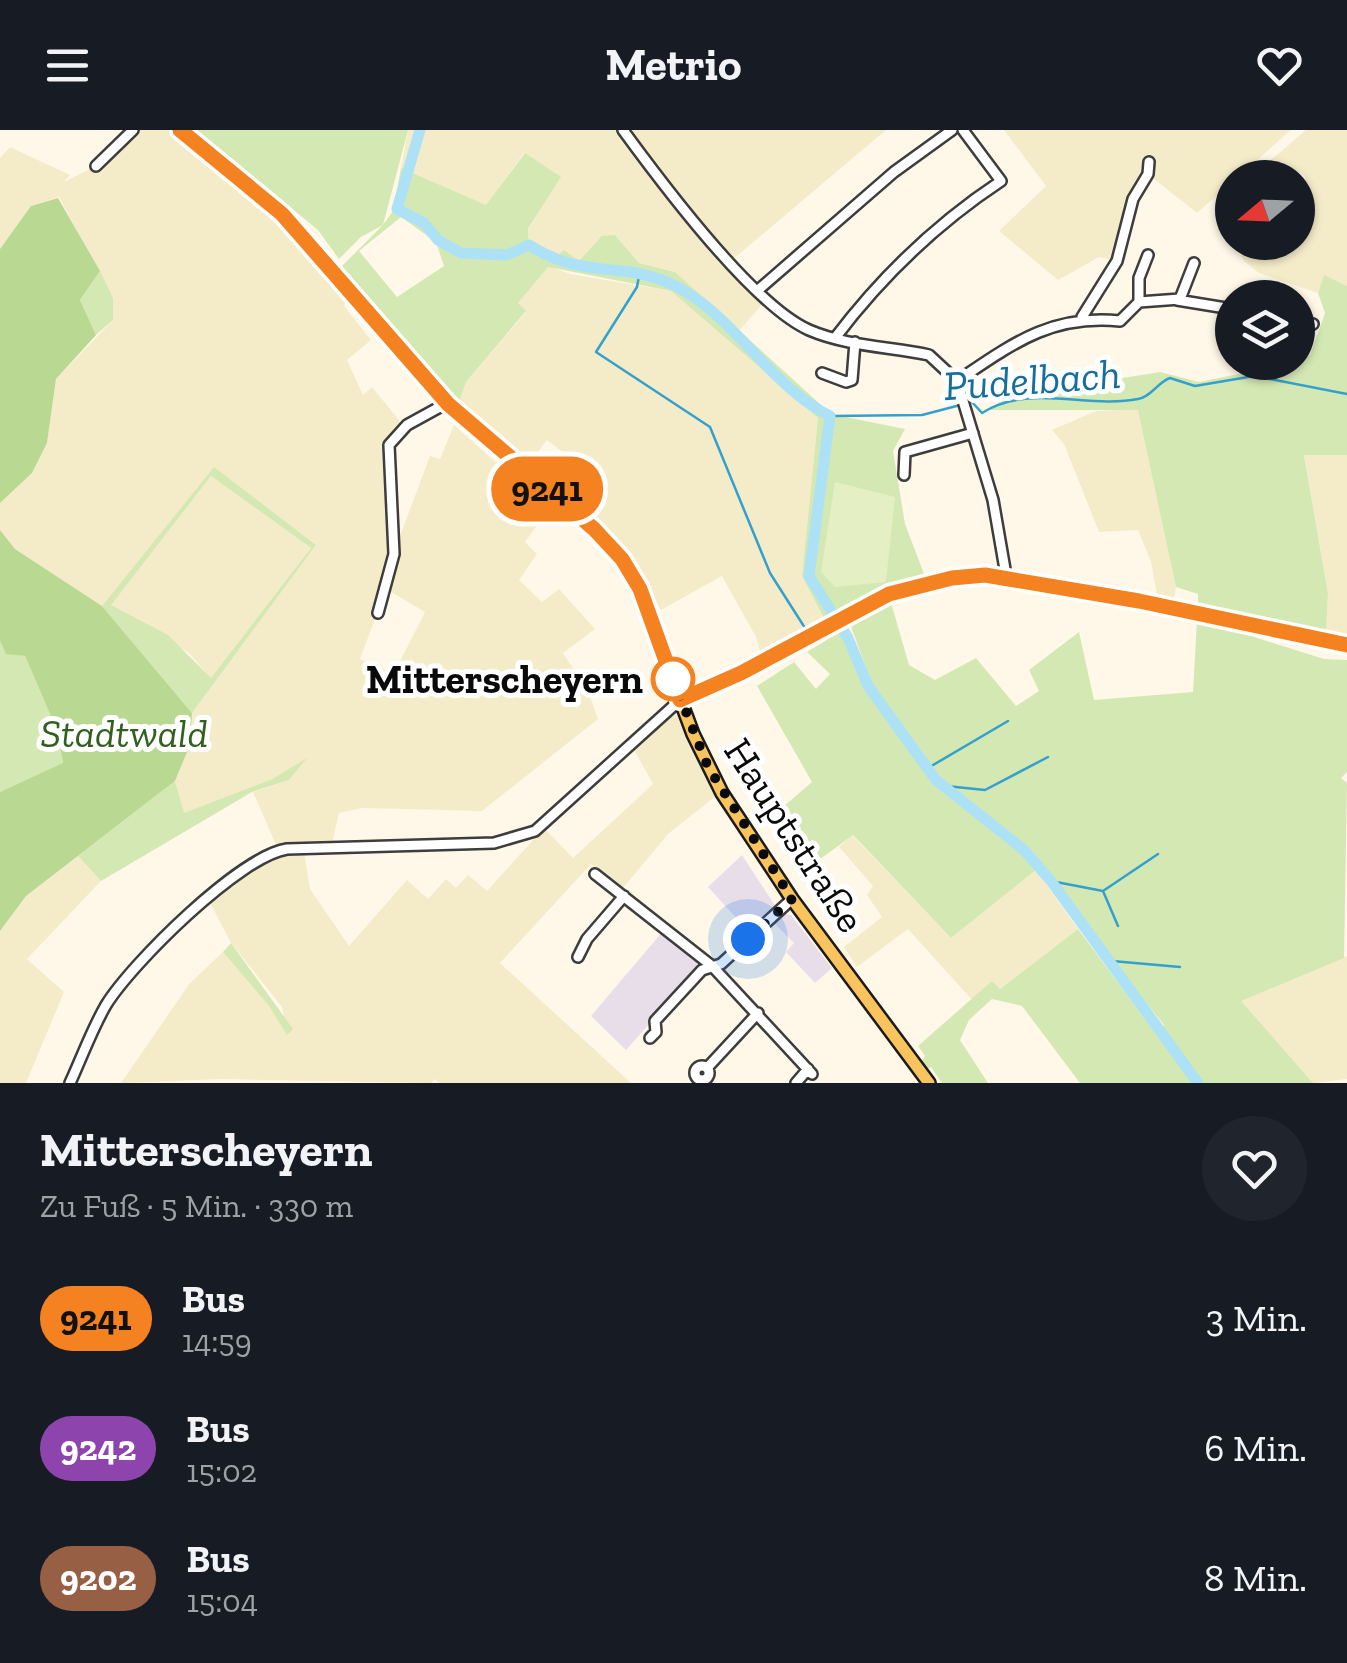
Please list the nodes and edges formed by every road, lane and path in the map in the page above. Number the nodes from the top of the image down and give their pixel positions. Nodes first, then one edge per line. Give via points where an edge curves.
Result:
1 (133, 130) edge
2 (180, 130) edge
3 (622, 130) edge
4 (952, 130) edge
5 (963, 130) edge
6 (1149, 162) dead end
7 (96, 166) dead end
8 (1148, 255) dead end
9 (1194, 263) dead end
10 (757, 290) junction
11 (1177, 300) junction
12 (1139, 302) junction
13 (1215, 306) edge
14 (1082, 317) junction
15 (835, 338) junction
16 (856, 342) junction
17 (822, 372) dead end
18 (957, 381) junction
19 (448, 404) junction
20 (972, 433) junction
21 (904, 476) dead end
22 (1006, 576) junction
23 (378, 614) dead end
24 (1347, 645) edge
25 (680, 700) junction
26 (595, 874) dead end
27 (624, 896) junction
28 (792, 899) junction
29 (578, 957) dead end
30 (712, 966) junction
31 (758, 1013) junction
32 (650, 1038) dead end
33 (707, 1068) dead end
34 (70, 1083) edge
35 (796, 1083) edge
36 (929, 1083) edge

1 - 7 street
2 - 19 main road, Hauptstraße via 282,214
3 - 10 street
4 - 10 street
5 - 15 street via 1001,181 890,270
6 - 14 street via 1117,261
8 - 12 street
9 - 11 street
10 - 15 street via 781,314
11 - 12 street
11 - 13 street
12 - 14 street via 1120,321
14 - 18 street via 1032,334
15 - 16 street
16 - 17 street via 852,380
16 - 18 street via 929,356
18 - 20 street
19 - 23 street via 408,425 389,446 394,554
19 - 25 main road, Hauptstraße via 622,559 640,589
20 - 21 street via 906,452
20 - 22 street via 1004,545
22 - 24 street
22 - 25 street via 932,582 889,594
25 - 28 main road, Hauptstraße via 722,793
25 - 34 street via 556,816 512,839 286,849 258,856 125,980
26 - 27 street
27 - 29 street
27 - 30 street
28 - 30 street
28 - 36 main road, Hauptstraße
30 - 31 street
30 - 32 street via 655,1022
31 - 33 street
31 - 35 street via 810,1072

